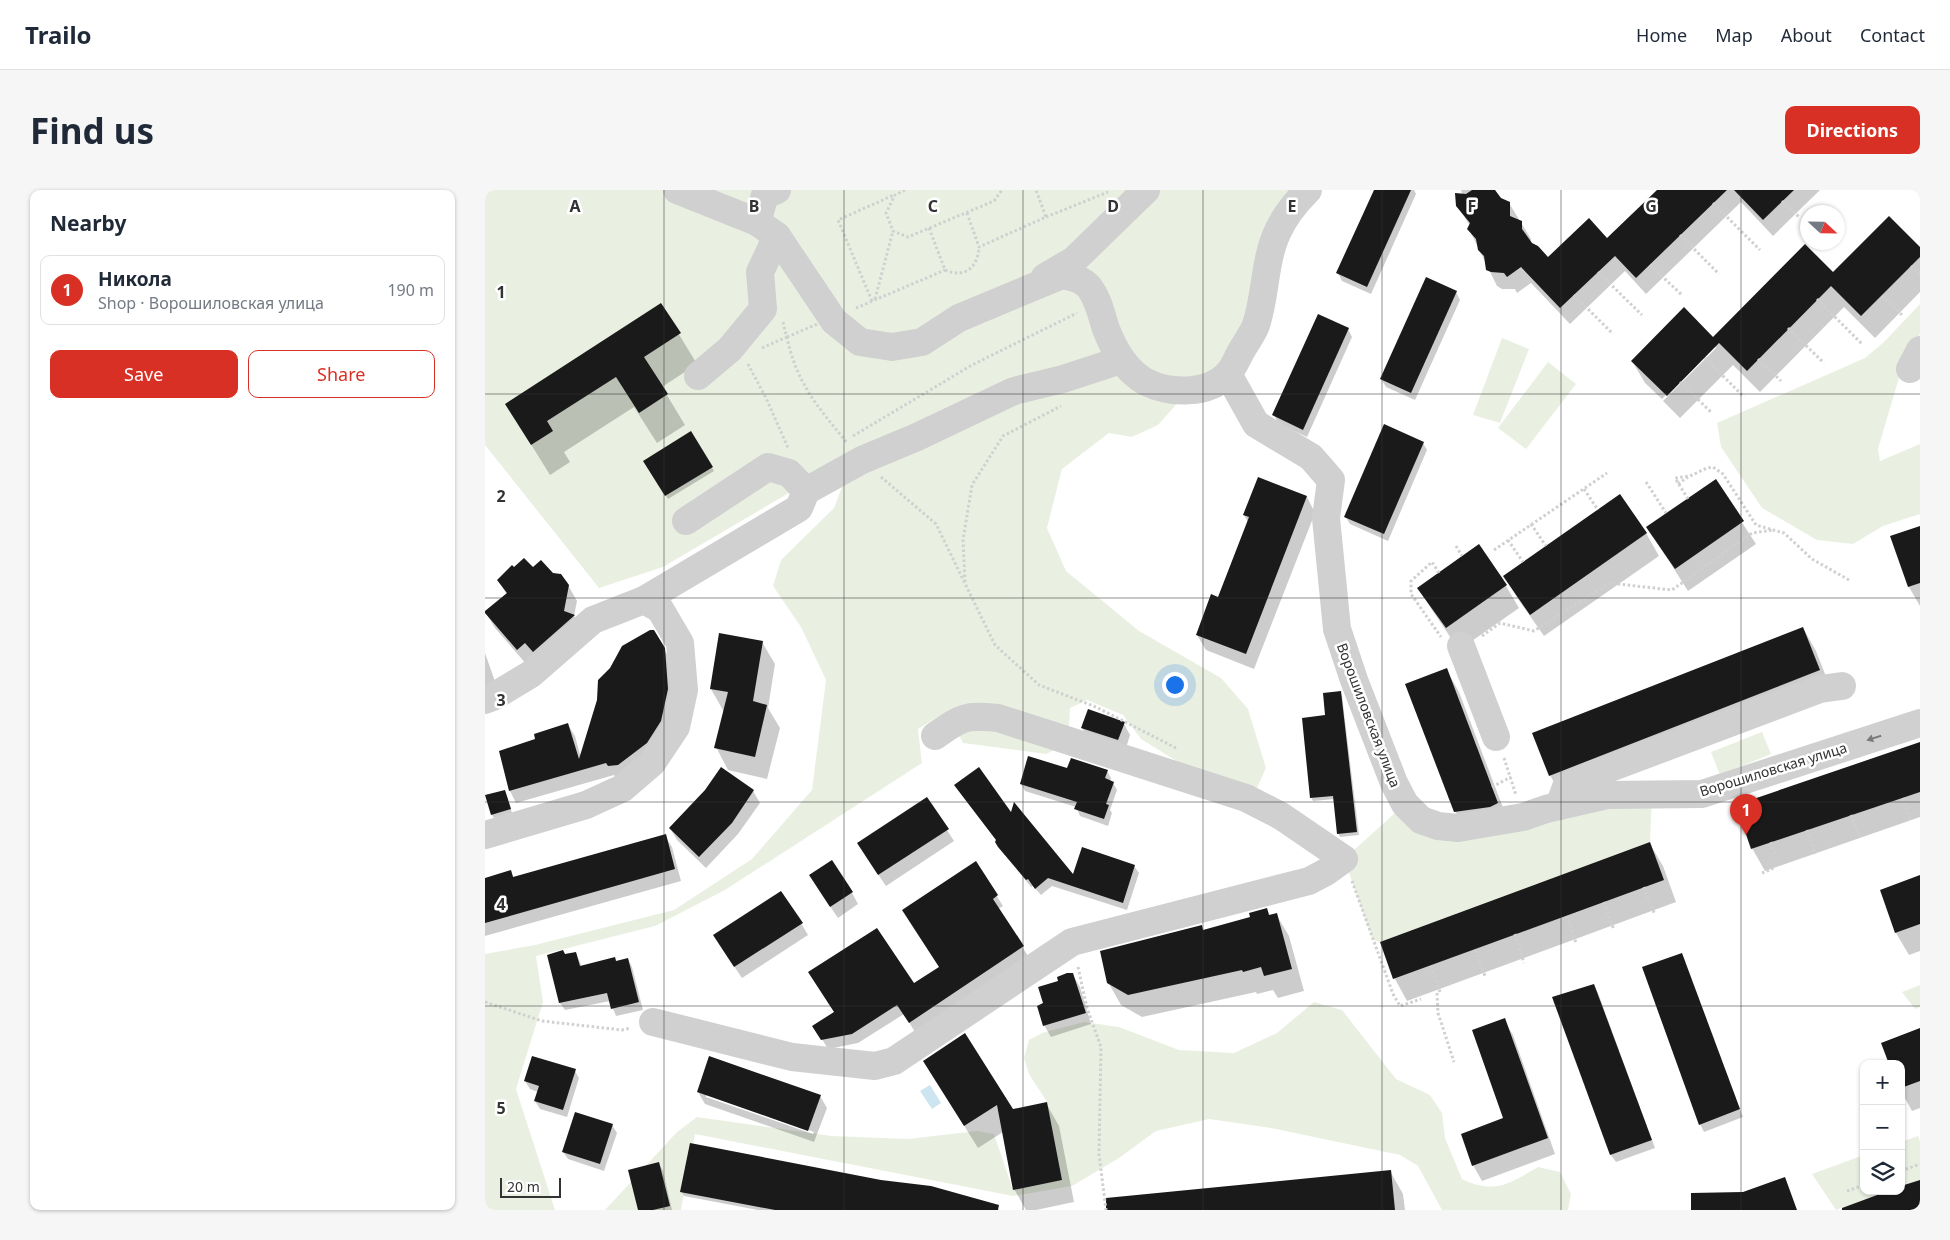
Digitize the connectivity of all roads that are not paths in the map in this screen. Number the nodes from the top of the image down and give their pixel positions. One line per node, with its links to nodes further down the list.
1 (677, 190): 5 (street)
2 (777, 190): 5 (street)
3 (1145, 190): 6 (street)
4 (1308, 190): 8 (street)
5 (767, 229): 6 (street); 9 (street)
6 (1021, 291): 7 (street)
7 (1121, 360): 8 (street); 10 (street)
8 (1228, 374): 19 (street, Ворошиловская улица)
9 (698, 376)
10 (806, 490): 11 (street); 12 (street)
11 (686, 521)
12 (644, 600): 15 (street); 20 (street)
13 (1470, 642): 18 (street)
14 (1842, 686): 19 (street)
15 (485, 700)
16 (1920, 723): 19 (street, Ворошиловская улица, one-way to 19)
17 (935, 736): 21 (street)
18 (1496, 737)
19 (1559, 806)
20 (485, 835)
21 (653, 1022)

